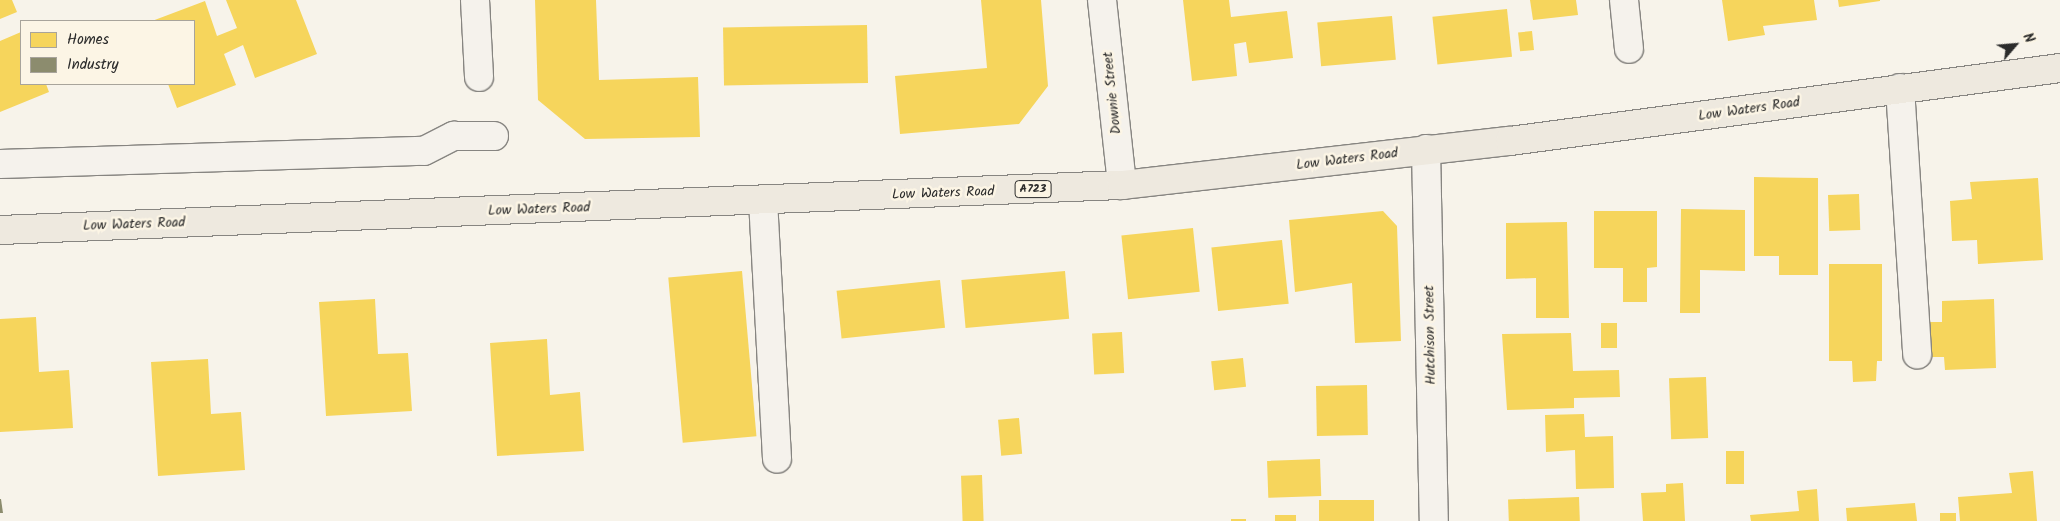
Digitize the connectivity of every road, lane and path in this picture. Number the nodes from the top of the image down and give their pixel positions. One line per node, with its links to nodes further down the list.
1 (476, 0): 6 (street)
2 (1102, 0): 11 (street, Downie Street)
3 (1624, 0): 4 (street)
4 (1630, 49)
5 (2060, 68): 7 (main road, Low Waters Road / A723)
6 (480, 77)
7 (1900, 88): 9 (main road, Low Waters Road / A723); 14 (street)
8 (494, 136): 10 (street)
9 (1426, 149): 11 (main road, Low Waters Road / A723); 16 (street, Hutchison Street)
10 (0, 164)
11 (1122, 185): 12 (main road, Low Waters Road / A723)
12 (763, 200): 13 (main road, Low Waters Road / A723); 15 (street)
13 (0, 230)
14 (1917, 354)
15 (777, 459)
16 (1434, 521)

